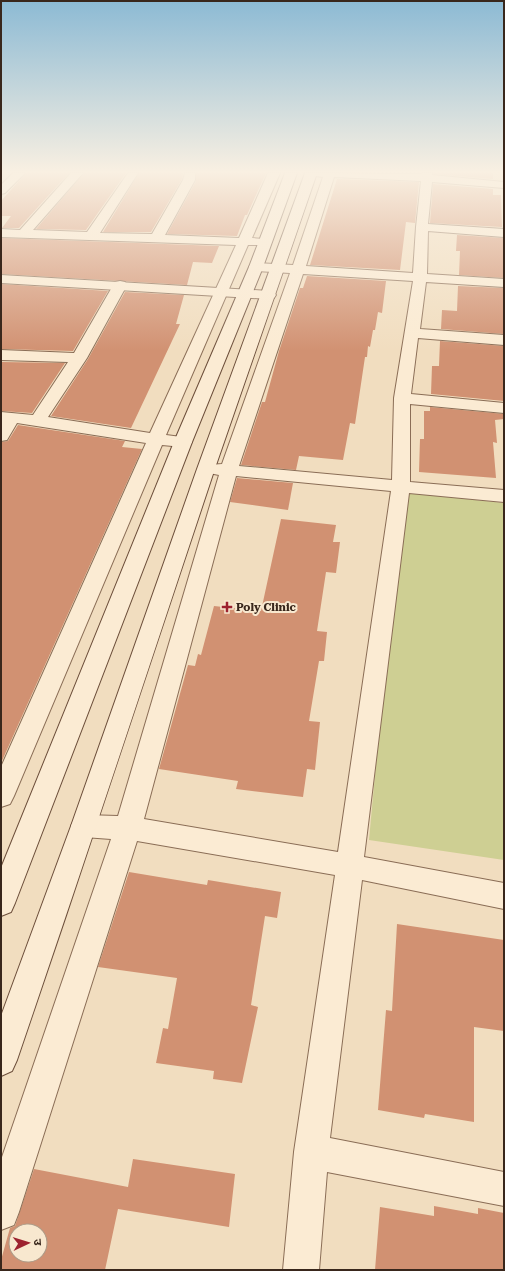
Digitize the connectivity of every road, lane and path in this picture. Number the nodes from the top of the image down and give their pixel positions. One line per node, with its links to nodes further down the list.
1 (93, 232): 9 (street)
2 (160, 232): 10 (street)
3 (248, 232): 11 (street)
4 (270, 232): 12 (street)
5 (300, 232): 14 (street)
6 (422, 232): 15 (street)
7 (1, 233): 8 (street)
8 (23, 234): 9 (street)
9 (91, 236): 10 (street)
10 (156, 239): 11 (street)
11 (244, 242): 12 (street); 19 (street)
12 (266, 243): 13 (street)
13 (256, 267): 14 (street); 20 (street)
14 (288, 269): 15 (street); 21 (street); 34 (street)
15 (420, 277): 17 (street); 22 (street)
16 (1, 279): 18 (street)
17 (504, 283)
18 (120, 285): 19 (street); 25 (street)
19 (222, 293): 20 (street); 31 (street)
20 (246, 293): 21 (street); 32 (street)
21 (269, 295): 33 (street)
22 (411, 333): 23 (street); 26 (street)
23 (504, 340)
24 (1, 355): 25 (street)
25 (79, 358): 29 (street)
26 (402, 398): 27 (street); 35 (street)
27 (504, 408)
28 (7, 417): 29 (street); 30 (street)
29 (38, 420): 31 (street)
30 (1, 436)
31 (156, 439): 32 (street); 37 (street)
32 (183, 442): 42 (street)
33 (206, 469): 34 (street); 38 (street)
34 (229, 470): 35 (street); 39 (street)
35 (401, 485): 36 (street); 40 (street)
36 (504, 496)
37 (1, 796)
38 (84, 826): 39 (street); 43 (street)
39 (128, 828): 40 (street); 46 (street)
40 (350, 866): 41 (street); 44 (street)
41 (504, 896)
42 (1, 903)
43 (1, 1060)
44 (311, 1152): 45 (street); 47 (street)
45 (504, 1189)
46 (1, 1212)
47 (301, 1270)

